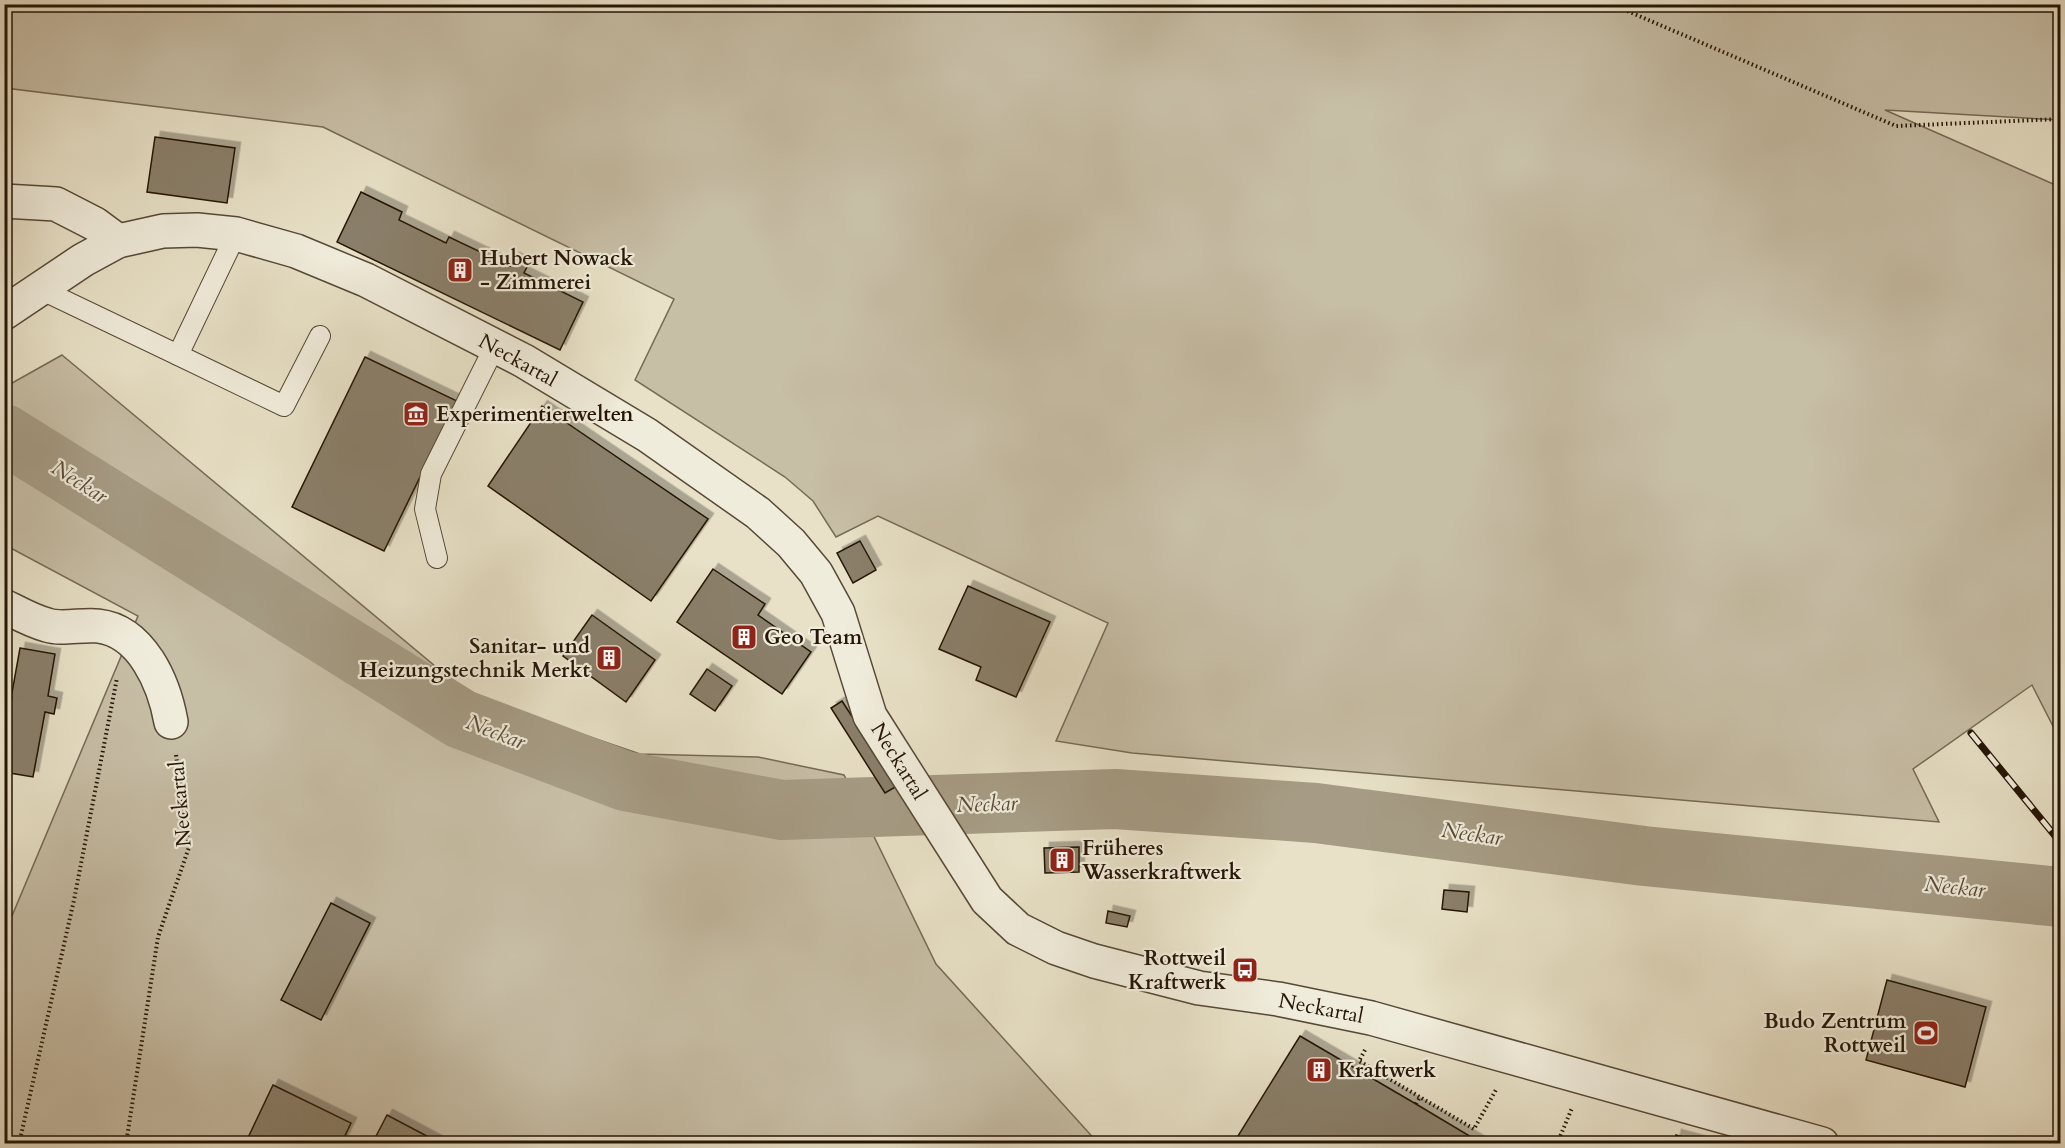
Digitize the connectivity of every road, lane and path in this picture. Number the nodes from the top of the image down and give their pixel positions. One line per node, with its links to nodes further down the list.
1 (1611, 4): 2 (path)
2 (2061, 119)
3 (4, 201): 5 (street)
4 (236, 234): 5 (street, Neckartal); 9 (street, Neckartal); 10 (lane)
5 (118, 241): 6 (street, Neckartal)
6 (40, 289): 7 (street, Neckartal); 10 (lane)
7 (4, 313)
8 (320, 336): 10 (lane)
9 (495, 346): 11 (lane); 15 (street, Neckartal)
10 (178, 355)
11 (437, 558)
12 (4, 606): 13 (street)
13 (125, 635): 14 (street); 19 (path)
14 (171, 722): 20 (path, Neckartal)
15 (1515, 1057): 17 (path); 21 (street, Neckartal)
16 (1359, 1061): 17 (path)
17 (1420, 1097): 18 (path)
18 (1416, 1104)
19 (19, 1143)
20 (126, 1143)
21 (1822, 1143)

